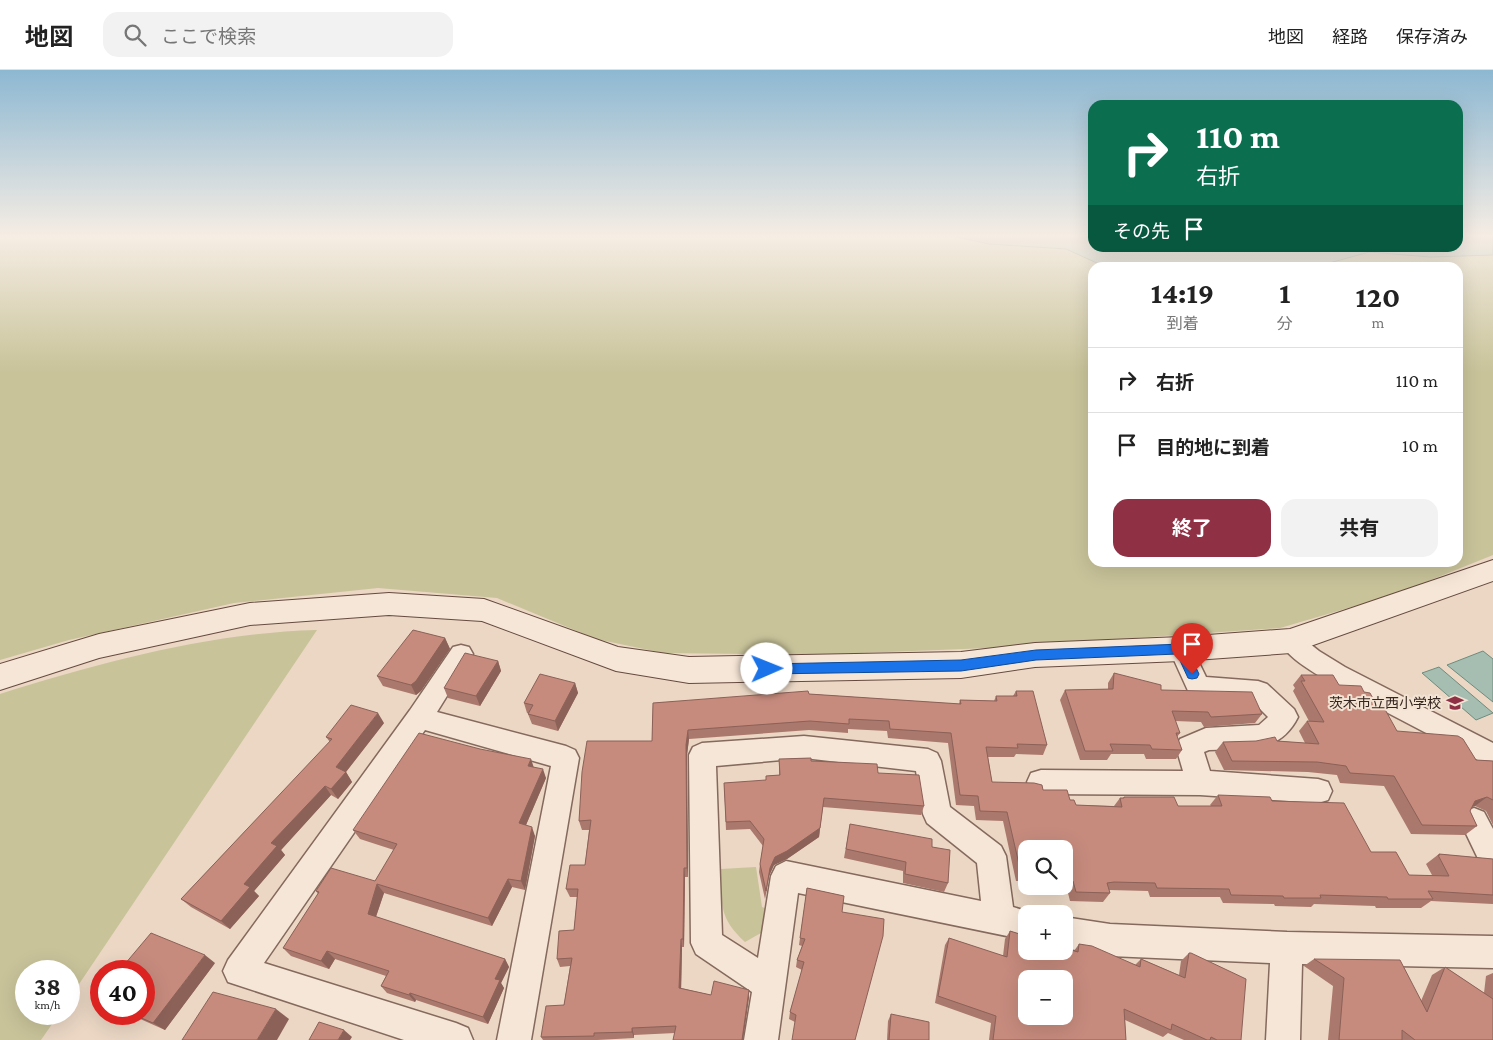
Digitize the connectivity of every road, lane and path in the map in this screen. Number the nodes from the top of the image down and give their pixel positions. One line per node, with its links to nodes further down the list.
1 (1493, 570): 2 (street)
2 (1291, 641): 3 (street); 7 (street)
3 (1181, 649): 5 (street); 9 (street)
4 (461, 654): 6 (street)
5 (0, 677)
6 (419, 718): 18 (street); 19 (street)
7 (1493, 756)
8 (1041, 782): 9 (street)
9 (1200, 783): 10 (street)
10 (1318, 791)
11 (1474, 821): 12 (street)
12 (1493, 859)
13 (1013, 922): 17 (street); 17 (street)
14 (1073, 934): 15 (street)
15 (1287, 948): 16 (street); 21 (street)
16 (1493, 952)
17 (768, 984): 20 (street)
18 (456, 1040)
19 (514, 1040)
20 (761, 1040)
21 (1284, 1040)

